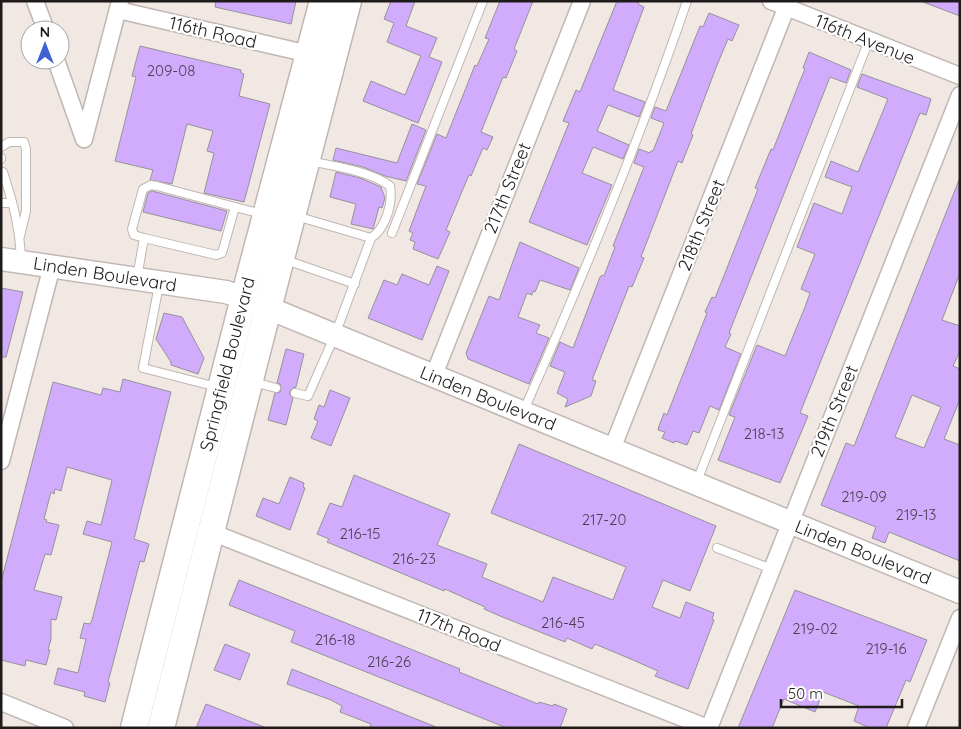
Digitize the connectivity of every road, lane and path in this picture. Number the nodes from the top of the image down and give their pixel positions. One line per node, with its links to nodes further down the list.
1 (35, 1): 10 (street)
2 (323, 1): 12 (main road, Springfield Boulevard)
3 (348, 1): 17 (main road, Springfield Boulevard)
4 (482, 1): 24 (lane)
5 (582, 1): 37 (street, 217th Street)
6 (687, 1): 42 (lane)
7 (771, 1): 8 (street, 116th Avenue)
8 (788, 4): 11 (street, 116th Avenue); 43 (street, 218th Street)
9 (119, 5): 12 (street, 116th Road); 13 (street)
10 (42, 20)
11 (869, 40): 14 (street, 116th Avenue); 45 (lane)
12 (309, 54): 22 (main road, Springfield Boulevard)
13 (60, 70)
14 (960, 76)
15 (960, 95): 46 (street, 219th Street)
16 (1, 147): 25 (lane)
17 (307, 160): 23 (main road, Springfield Boulevard); 27 (lane)
18 (2, 172): 20 (lane)
19 (1, 203): 20 (lane)
20 (12, 203): 25 (lane)
21 (235, 207): 22 (lane); 26 (lane); 26 (lane)
22 (266, 215): 34 (main road, Springfield Boulevard)
23 (294, 216): 27 (lane); 28 (main road, Springfield Boulevard)
24 (392, 233)
25 (20, 236): 29 (lane)
26 (144, 238): 31 (lane)
27 (371, 238): 33 (lane)
28 (282, 259): 33 (lane); 35 (main road, Springfield Boulevard)
29 (11, 260): 30 (main road, Linden Boulevard)
30 (52, 266): 31 (main road, Linden Boulevard); 44 (street)
31 (136, 280): 32 (main road, Linden Boulevard)
32 (159, 283): 34 (main road, Linden Boulevard); 39 (lane)
33 (355, 284): 36 (lane)
34 (244, 298): 35 (main road, Linden Boulevard); 39 (main road, Springfield Boulevard)
35 (268, 308): 36 (main road, Linden Boulevard); 38 (main road, Springfield Boulevard)
36 (335, 335): 37 (main road, Linden Boulevard); 41 (lane)
37 (434, 375): 42 (main road, Linden Boulevard)
38 (249, 381): 40 (lane); 47 (main road, Springfield Boulevard)
39 (221, 388): 54 (main road, Springfield Boulevard)
40 (276, 388)
41 (294, 393)
42 (523, 412): 43 (main road, Linden Boulevard)
43 (612, 449): 45 (main road, Linden Boulevard)
44 (1, 460)
45 (696, 483): 46 (main road, Linden Boulevard)
46 (790, 522): 49 (street, 219th Street); 50 (main road, Linden Boulevard)
47 (211, 532): 55 (main road, Springfield Boulevard); 56 (street, 117th Road)
48 (717, 548): 49 (lane)
49 (772, 569): 56 (street, 219th Street)
50 (960, 592)
51 (960, 618): 57 (street)
52 (1, 702): 53 (street)
53 (66, 728)
54 (134, 728)
55 (161, 728)
56 (708, 728)
57 (916, 728)

